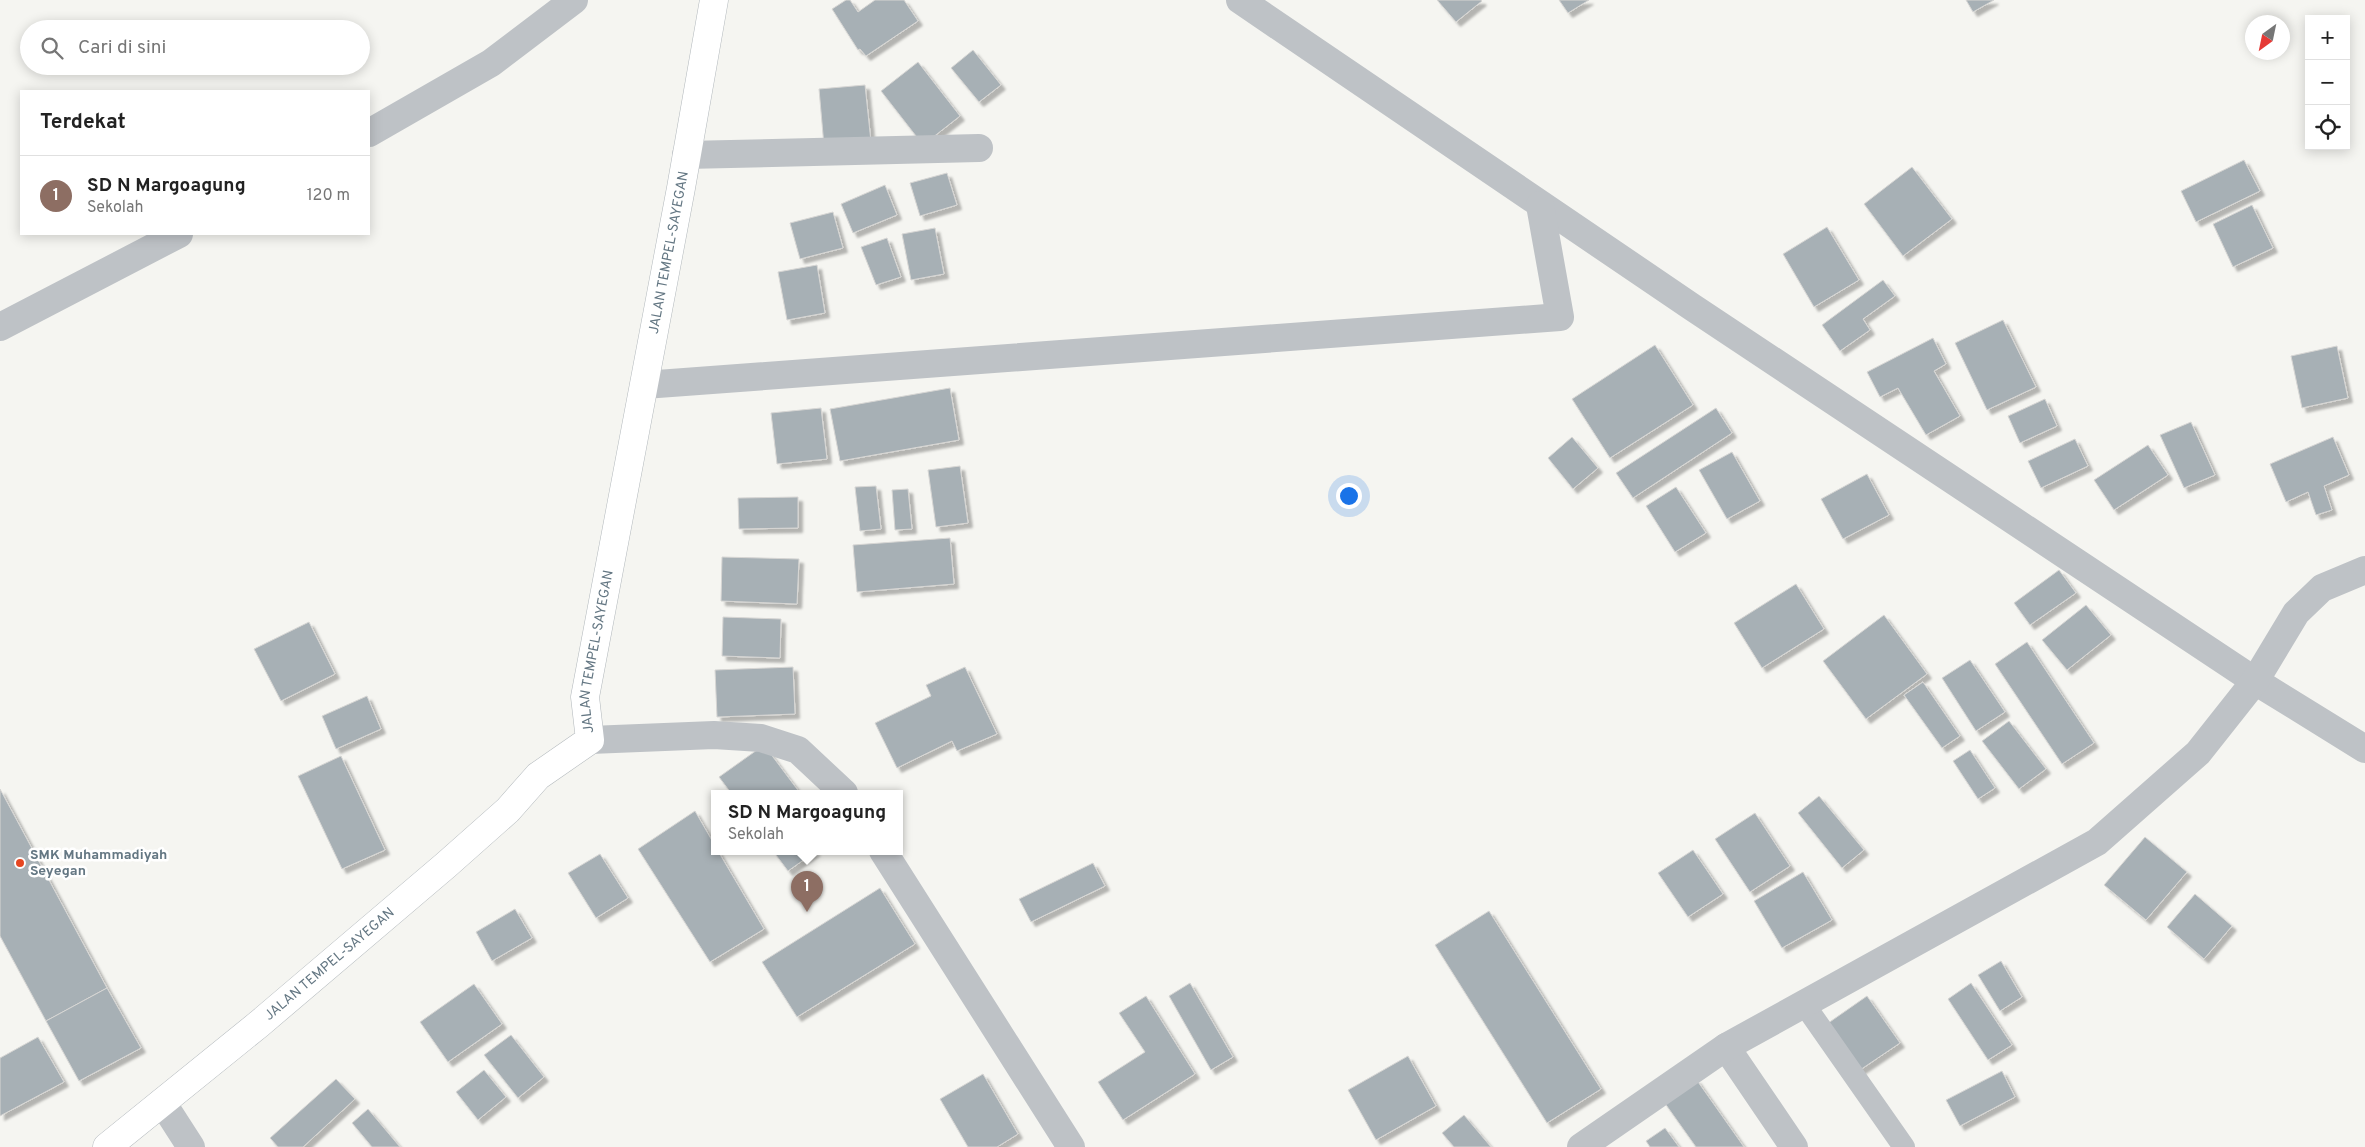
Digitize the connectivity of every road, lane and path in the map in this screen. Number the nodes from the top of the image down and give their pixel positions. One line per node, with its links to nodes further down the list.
1 (574, 0): 4 (street)
2 (714, 0): 6 (main road, JALAN TEMPEL-SAYEGAN)
3 (1240, 0): 7 (street)
4 (370, 132)
5 (979, 148): 6 (street)
6 (686, 155): 10 (main road, JALAN TEMPEL-SAYEGAN)
7 (1540, 204): 10 (street); 12 (street)
8 (177, 235): 9 (street)
9 (0, 327)
10 (644, 385): 13 (main road, JALAN TEMPEL-SAYEGAN)
11 (2365, 570): 12 (street)
12 (2255, 681): 14 (street); 17 (street)
13 (590, 740): 15 (street); 19 (main road, JALAN TEMPEL-SAYEGAN)
14 (2365, 750)
15 (841, 790)
16 (886, 855): 22 (street)
17 (1804, 1004): 18 (street); 25 (lane)
18 (1726, 1048): 23 (street); 24 (street)
19 (162, 1102): 20 (main road, JALAN TEMPEL-SAYEGAN); 21 (street)
20 (107, 1147)
21 (191, 1147)
22 (1071, 1147)
23 (1581, 1147)
24 (1794, 1147)
25 (1904, 1147)

